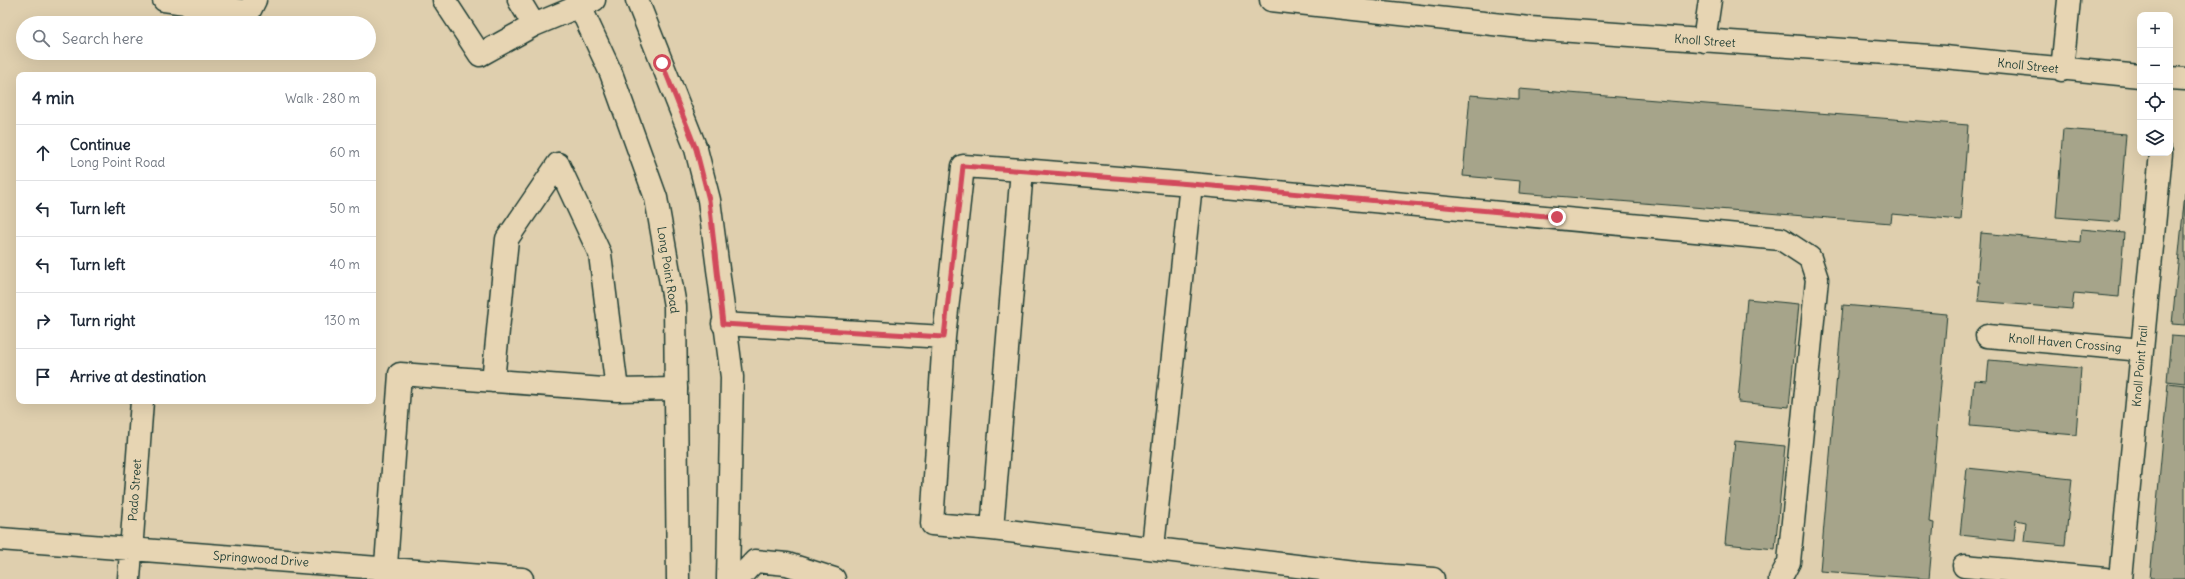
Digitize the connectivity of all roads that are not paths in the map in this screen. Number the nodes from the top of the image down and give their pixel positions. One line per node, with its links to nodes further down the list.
1 (164, 0): 2 (street)
2 (255, 0)
3 (444, 0): 10 (street)
4 (519, 0): 10 (street)
5 (637, 0): 19 (street)
6 (1271, 0): 11 (street, Knoll Street)
7 (1710, 0): 11 (street)
8 (2069, 0): 12 (street)
9 (584, 2): 10 (street); 24 (street, Long Point Road)
10 (534, 25)
11 (1704, 41): 12 (street, Knoll Street)
12 (2062, 70): 13 (street, Knoll Street)
13 (2137, 76)
14 (2173, 78): 15 (street)
15 (2185, 79)
16 (2161, 156): 22 (street, Knoll Point Trail)
17 (1022, 170): 18 (street); 21 (street); 27 (street)
18 (1191, 184): 29 (street); 41 (street)
19 (723, 324): 21 (street); 37 (street)
20 (1987, 336): 22 (street, Knoll Haven Crossing)
21 (944, 337): 27 (street)
22 (2142, 350): 43 (street, Knoll Point Trail)
23 (493, 381): 25 (street); 25 (street); 32 (street)
24 (676, 389): 25 (street); 36 (street, Long Point Road)
25 (616, 390)
26 (142, 404): 30 (street, Pado Street)
27 (992, 529): 29 (street)
28 (0, 539): 30 (street, Springwood Drive)
29 (1153, 547): 33 (street)
30 (131, 550): 32 (street, Springwood Drive); 34 (street, Pado Street)
31 (1964, 566): 42 (street)
32 (385, 574): 35 (street, Springwood Drive)
33 (1354, 576): 40 (street)
34 (129, 579)
35 (522, 579)
36 (678, 579)
37 (728, 579)
38 (738, 579): 39 (street)
39 (834, 579)
40 (1433, 579)
41 (1780, 579)
42 (2105, 579)
43 (2120, 579)

